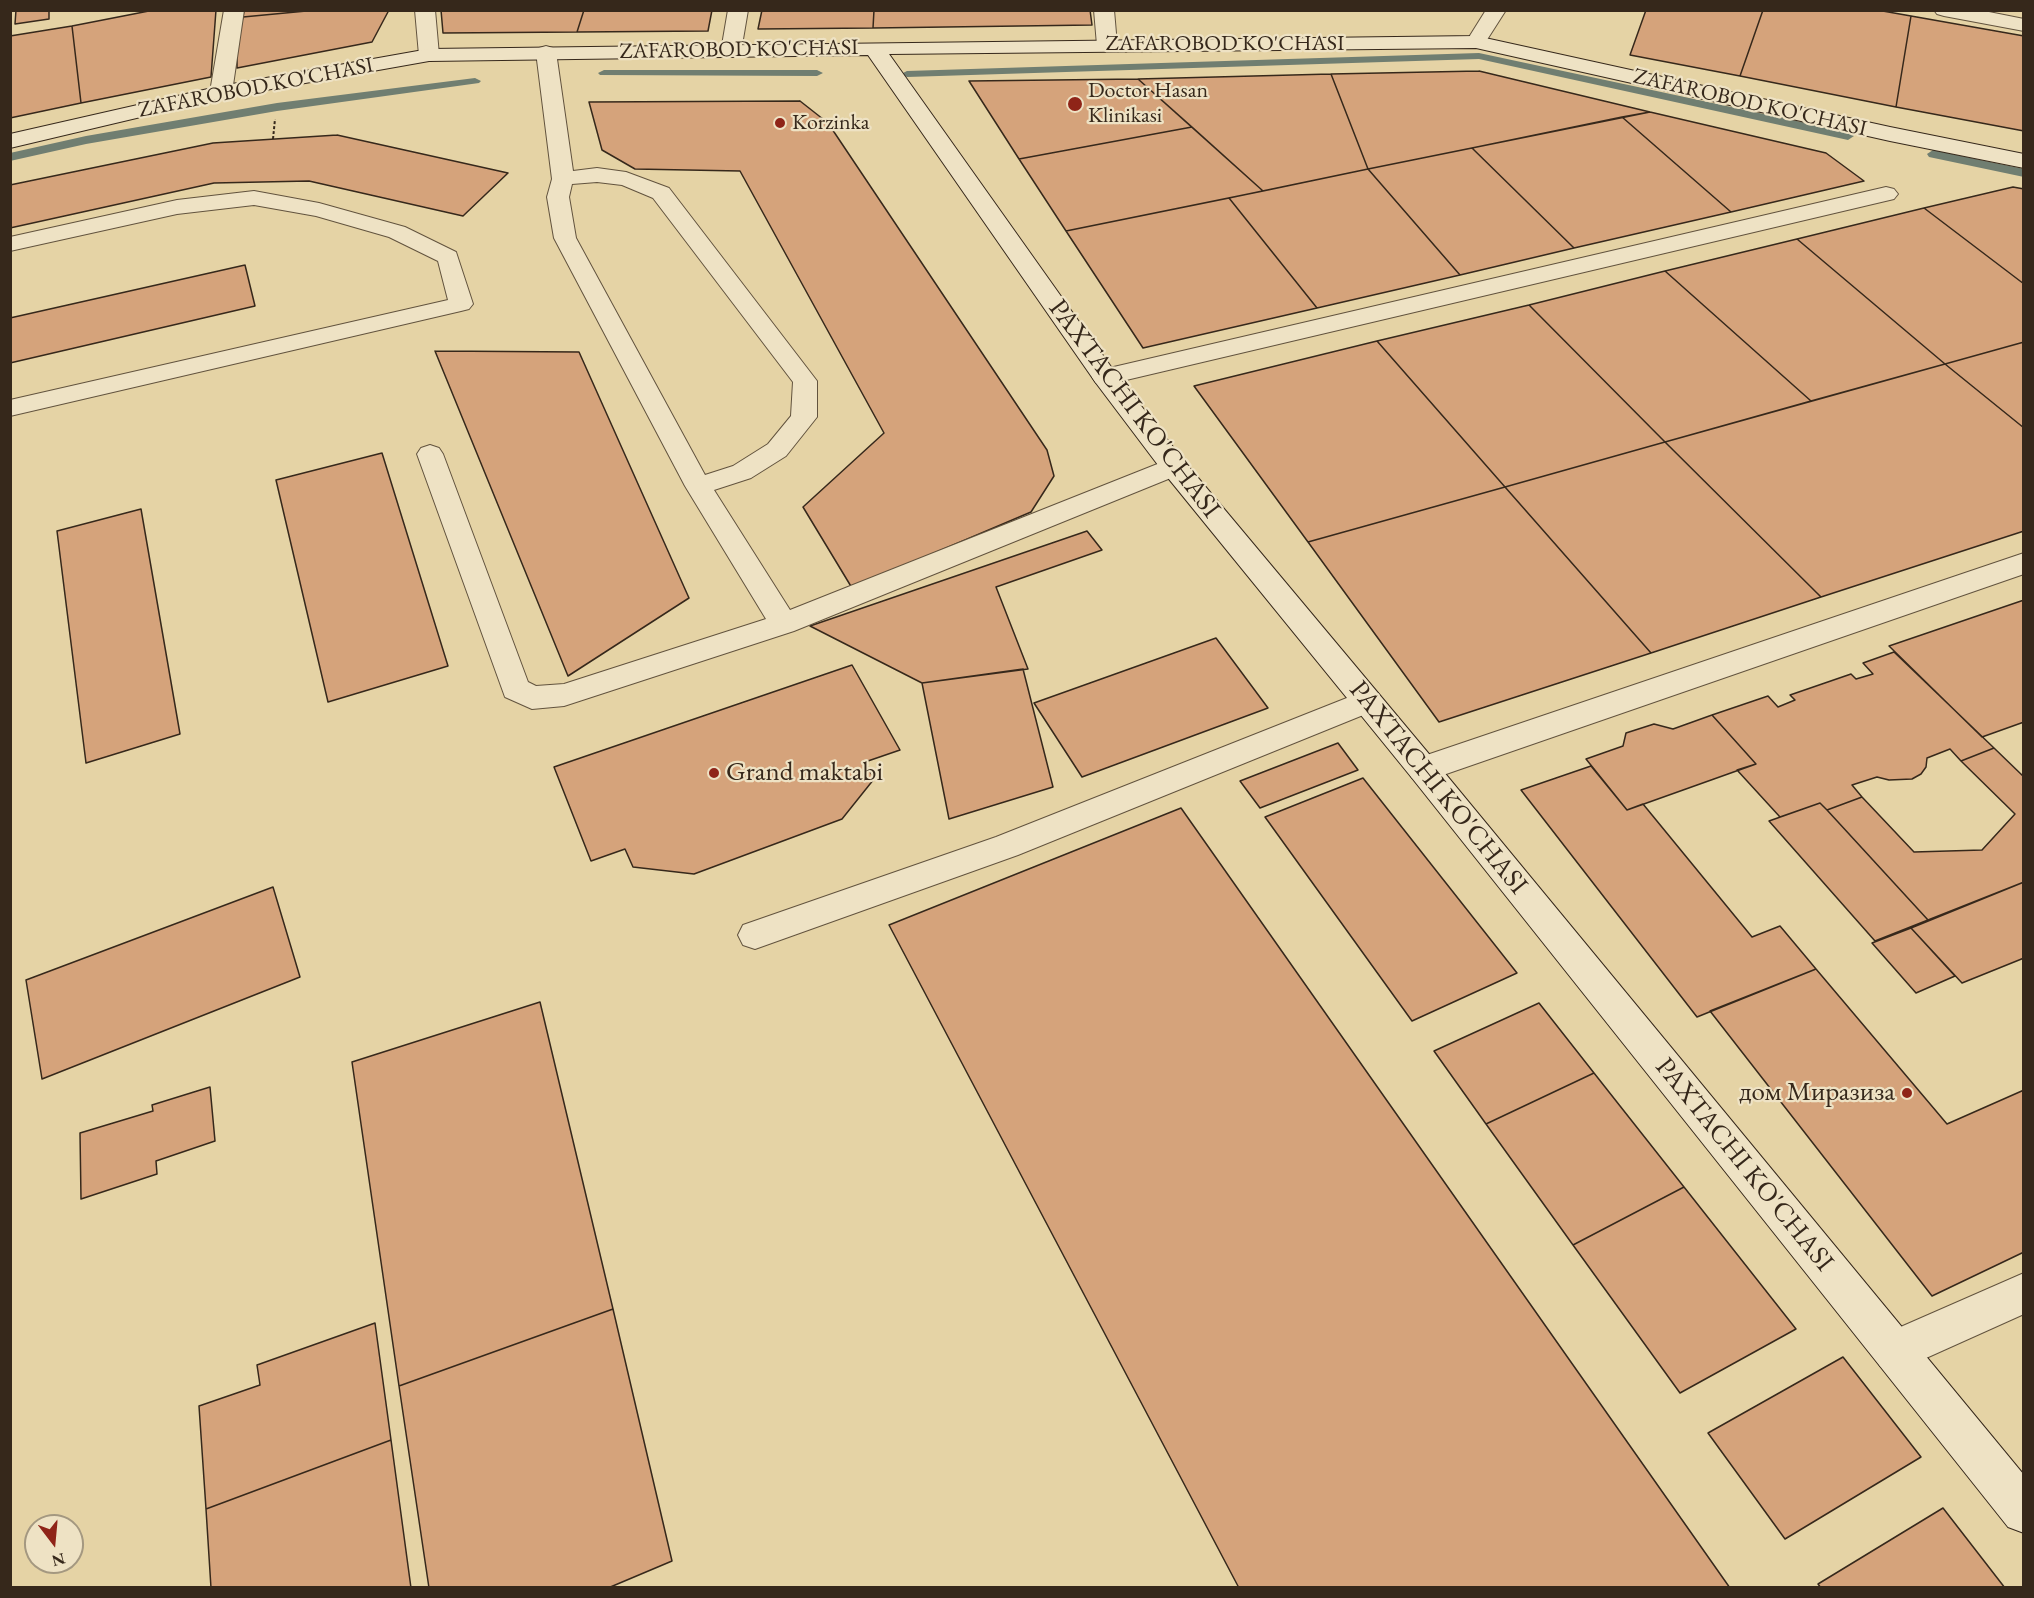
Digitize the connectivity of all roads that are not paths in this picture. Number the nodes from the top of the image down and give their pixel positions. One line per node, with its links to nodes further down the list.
1 (234, 10): 14 (street)
2 (425, 10): 13 (street)
3 (738, 10): 11 (street)
4 (1104, 10): 9 (lane)
5 (1496, 10): 8 (street)
6 (1944, 10): 7 (street)
7 (2024, 25)
8 (1476, 42): 9 (street, ZAFAROBOD KO'CHASI); 16 (street, ZAFAROBOD KO'CHASI)
9 (1107, 45): 10 (street, ZAFAROBOD KO'CHASI)
10 (874, 48): 11 (street, ZAFAROBOD KO'CHASI); 20 (street, PAXTACHI KO'CHASI)
11 (730, 51): 12 (street, ZAFAROBOD KO'CHASI)
12 (546, 52): 13 (street, ZAFAROBOD KO'CHASI); 17 (lane)
13 (429, 55): 14 (street, ZAFAROBOD KO'CHASI)
14 (221, 92): 15 (street, ZAFAROBOD KO'CHASI)
15 (10, 141)
16 (2024, 161)
17 (563, 179): 24 (lane); 24 (lane)
18 (1886, 194): 20 (street)
19 (10, 244): 21 (lane)
20 (1106, 377): 23 (street, PAXTACHI KO'CHASI)
21 (10, 408)
22 (430, 454): 26 (lane)
23 (1174, 467): 26 (lane); 27 (street, PAXTACHI KO'CHASI)
24 (698, 486): 26 (lane)
25 (2024, 563): 28 (street)
26 (784, 624)
27 (1367, 701): 28 (street, PAXTACHI KO'CHASI); 29 (lane)
28 (1423, 770): 31 (street, PAXTACHI KO'CHASI)
29 (755, 935)
30 (2024, 1293): 31 (street)
31 (1895, 1351): 32 (street, PAXTACHI KO'CHASI)
32 (2024, 1511)

